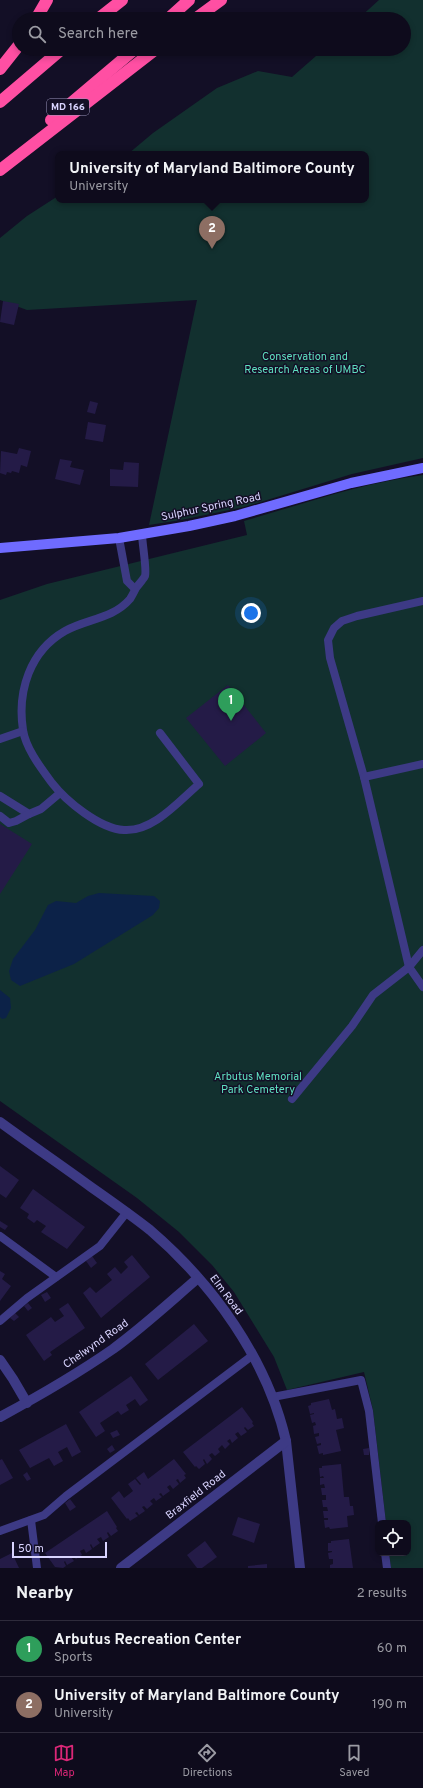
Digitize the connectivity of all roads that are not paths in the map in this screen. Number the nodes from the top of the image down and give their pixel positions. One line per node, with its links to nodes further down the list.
1 (47, 0): 6 (highway)
2 (115, 0): 7 (highway)
3 (122, 0): 8 (highway)
4 (189, 0): 9 (highway)
5 (221, 0): 10 (highway)
6 (40, 12)
7 (102, 12)
8 (107, 12)
9 (176, 12)
10 (205, 12)
11 (12, 54): 15 (highway)
12 (54, 56): 16 (highway)
13 (127, 56): 17 (highway, MD 166)
14 (147, 56): 18 (highway)
15 (0, 69)
16 (0, 102)
17 (0, 164)
18 (0, 170)
19 (423, 468): 20 (main road, Sulphur Spring Road)
20 (142, 534): 21 (main road, Sulphur Spring Road); 23 (lane)
21 (119, 538): 22 (main road, Sulphur Spring Road); 23 (lane)
22 (0, 548)
23 (135, 589): 25 (lane)
24 (423, 601): 29 (lane)
25 (23, 731): 27 (lane); 30 (lane)
26 (160, 733): 30 (lane)
27 (0, 739)
28 (423, 764): 29 (lane)
29 (364, 777): 35 (lane)
30 (60, 793): 32 (lane)
31 (0, 796): 32 (lane)
32 (28, 814): 33 (lane)
33 (0, 816)
34 (423, 950): 35 (lane)
35 (409, 968): 36 (lane); 37 (lane)
36 (423, 987)
37 (292, 1099)
38 (0, 1122): 39 (street, Elm Road)
39 (127, 1212): 41 (lane); 42 (street, Elm Road)
40 (0, 1236): 41 (lane)
41 (56, 1277): 43 (lane)
42 (198, 1278): 44 (street, Elm Road); 47 (street, Chelwynd Road)
43 (0, 1321)
44 (253, 1355): 46 (street, Elm Road); 50 (lane)
45 (0, 1360): 47 (street)
46 (273, 1397): 49 (street, Elm Road); 51 (lane)
47 (27, 1403): 48 (street, Chelwynd Road)
48 (0, 1417)
49 (286, 1441): 54 (street, Braxfield Road); 56 (street, Elm Road)
50 (31, 1520): 52 (lane); 55 (lane)
51 (382, 1520)
52 (0, 1531)
53 (385, 1556): 57 (lane)
54 (124, 1567)
55 (37, 1568)
56 (300, 1568)
57 (387, 1568)

